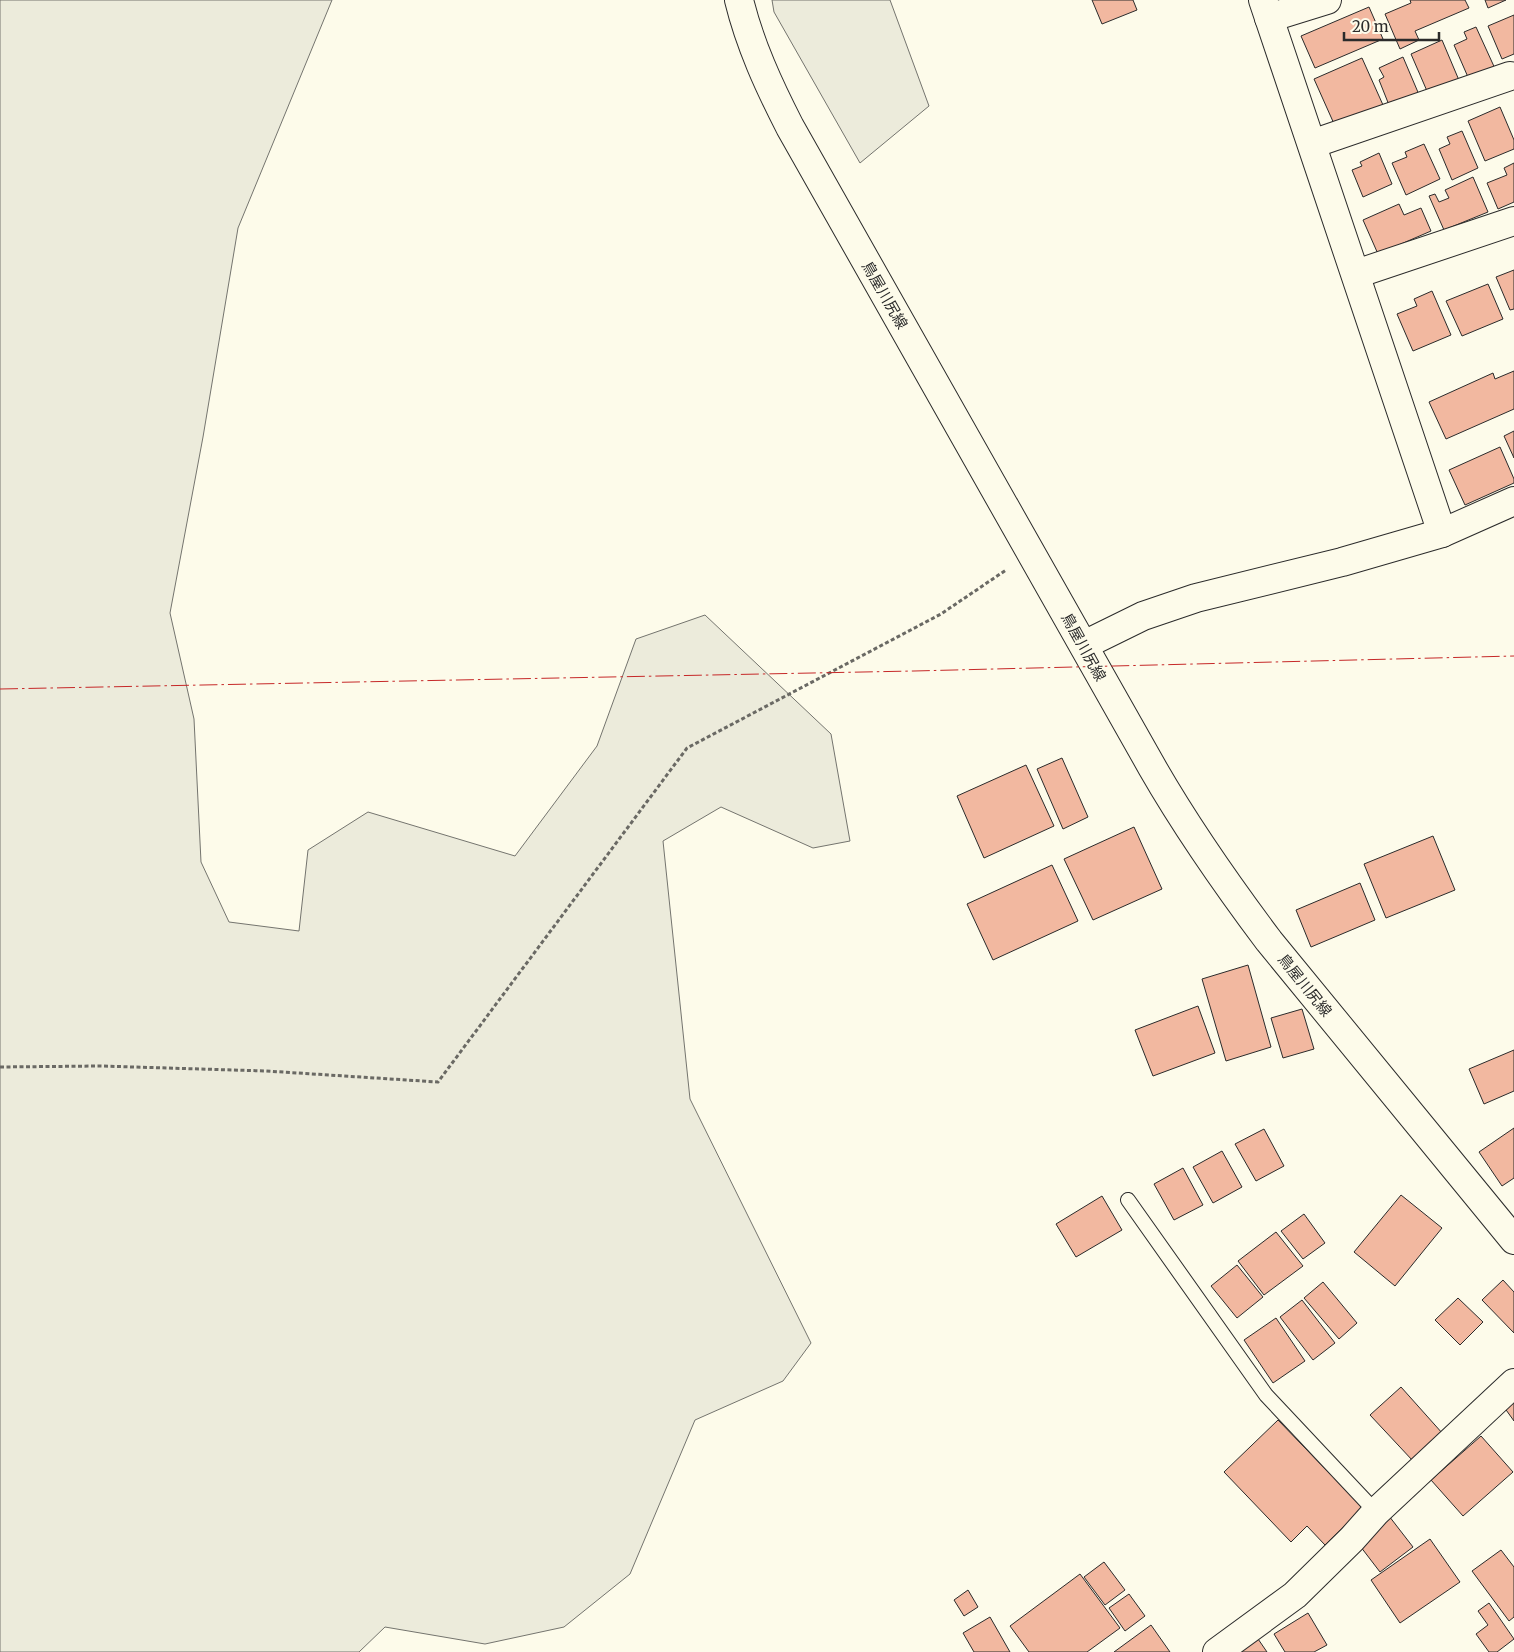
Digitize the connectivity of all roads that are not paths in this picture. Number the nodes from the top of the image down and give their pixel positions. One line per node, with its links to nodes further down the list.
1 (739, 0): 10 (street, 鳥屋川尻線)
2 (1327, 0): 3 (street)
3 (1266, 9): 5 (street)
4 (1510, 76): 5 (street)
5 (1312, 144): 7 (street)
6 (1514, 221): 7 (street)
7 (1356, 274): 9 (street)
8 (1514, 501): 9 (street)
9 (1442, 533): 10 (street)
10 (1084, 645): 12 (street, 鳥屋川尻線)
11 (1128, 1200): 14 (lane)
12 (1514, 1240)
13 (1514, 1383): 14 (street)
14 (1376, 1512): 15 (street)
15 (1217, 1652)

